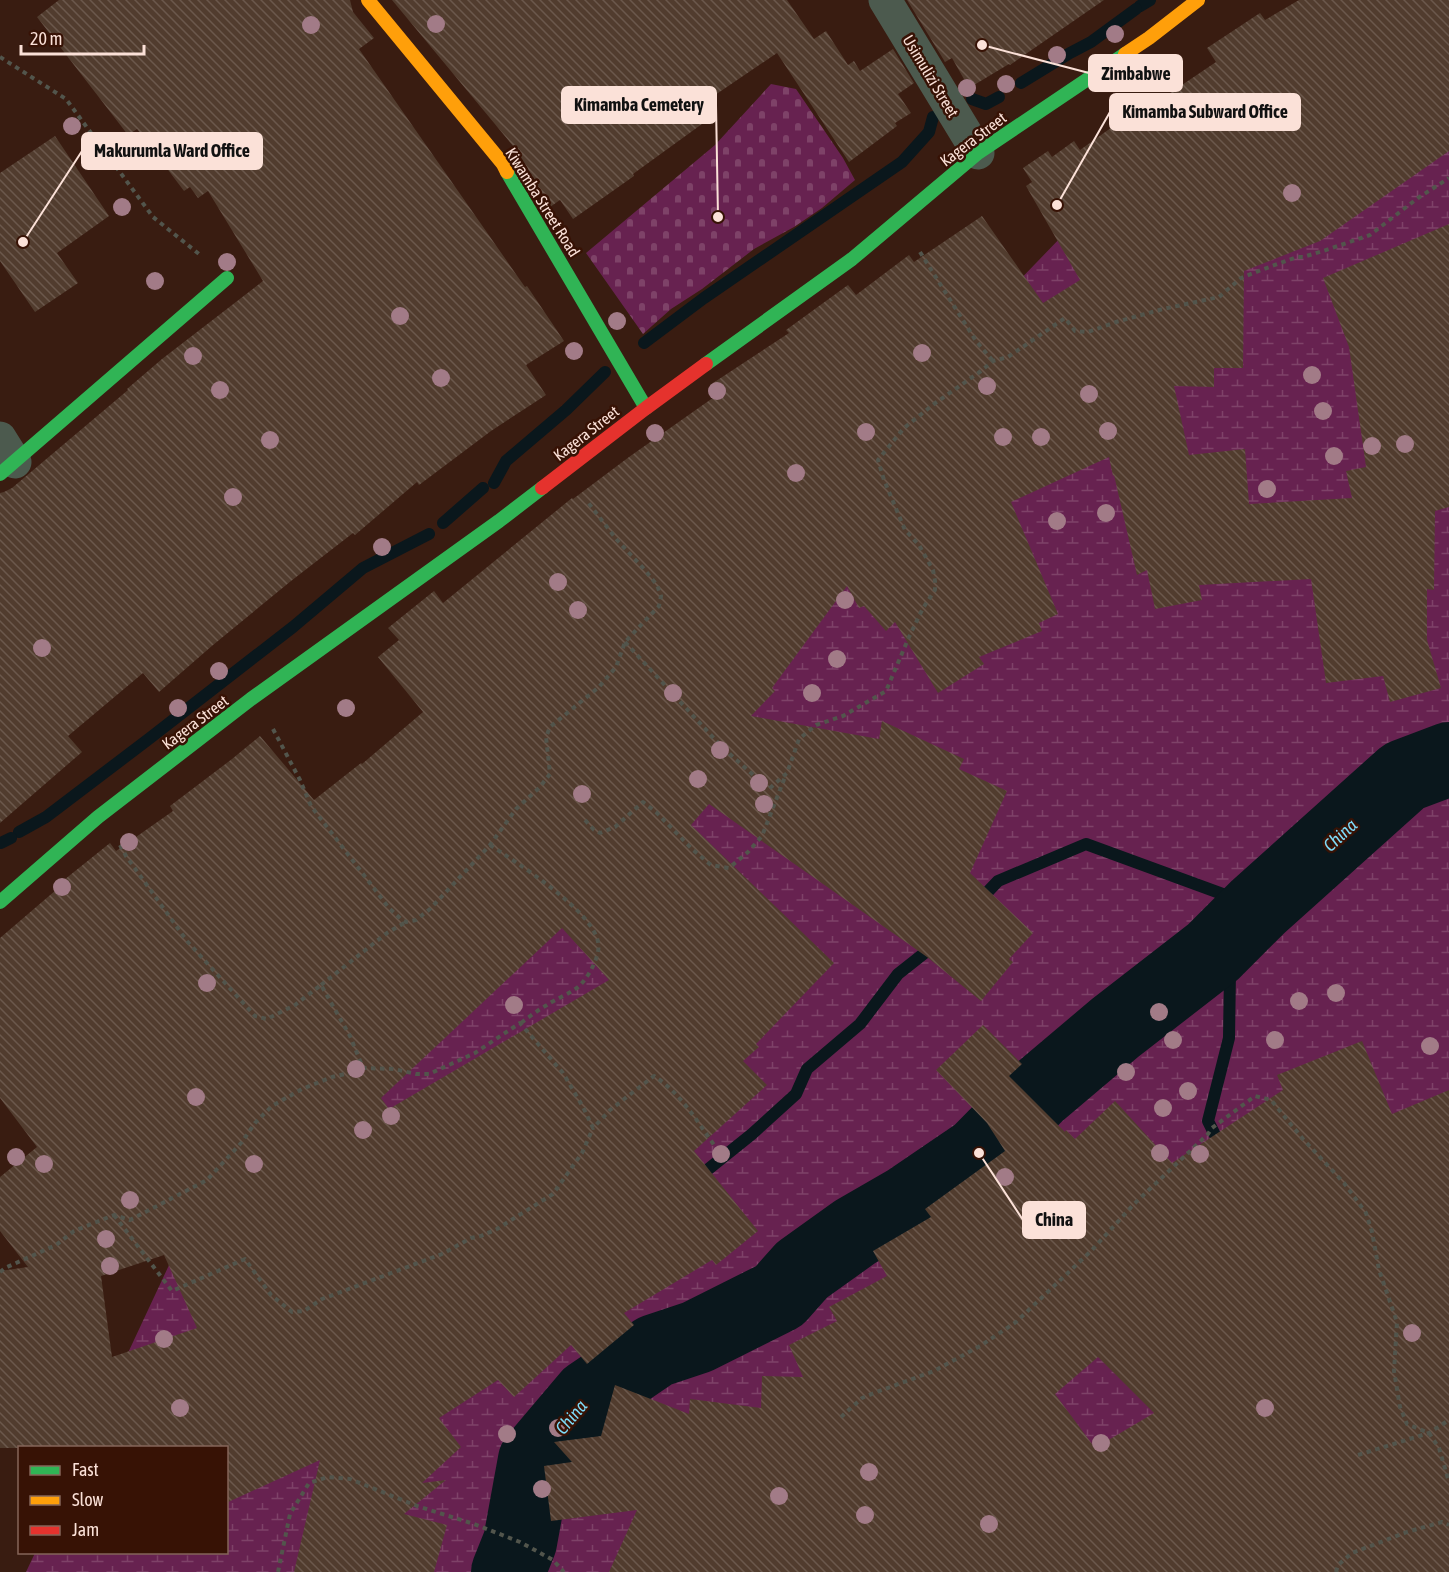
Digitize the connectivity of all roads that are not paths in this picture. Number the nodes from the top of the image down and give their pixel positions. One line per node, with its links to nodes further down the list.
1 (368, 0): 6 (street, Kiwamba Street Road)
2 (885, 0): 4 (street, Usimulizi Street)
3 (1198, 0): 4 (street, Kagera Street)
4 (978, 153): 6 (street, Kagera Street)
5 (227, 278): 7 (street)
6 (646, 408): 8 (street, Kagera Street)
7 (5, 458)
8 (0, 902)

